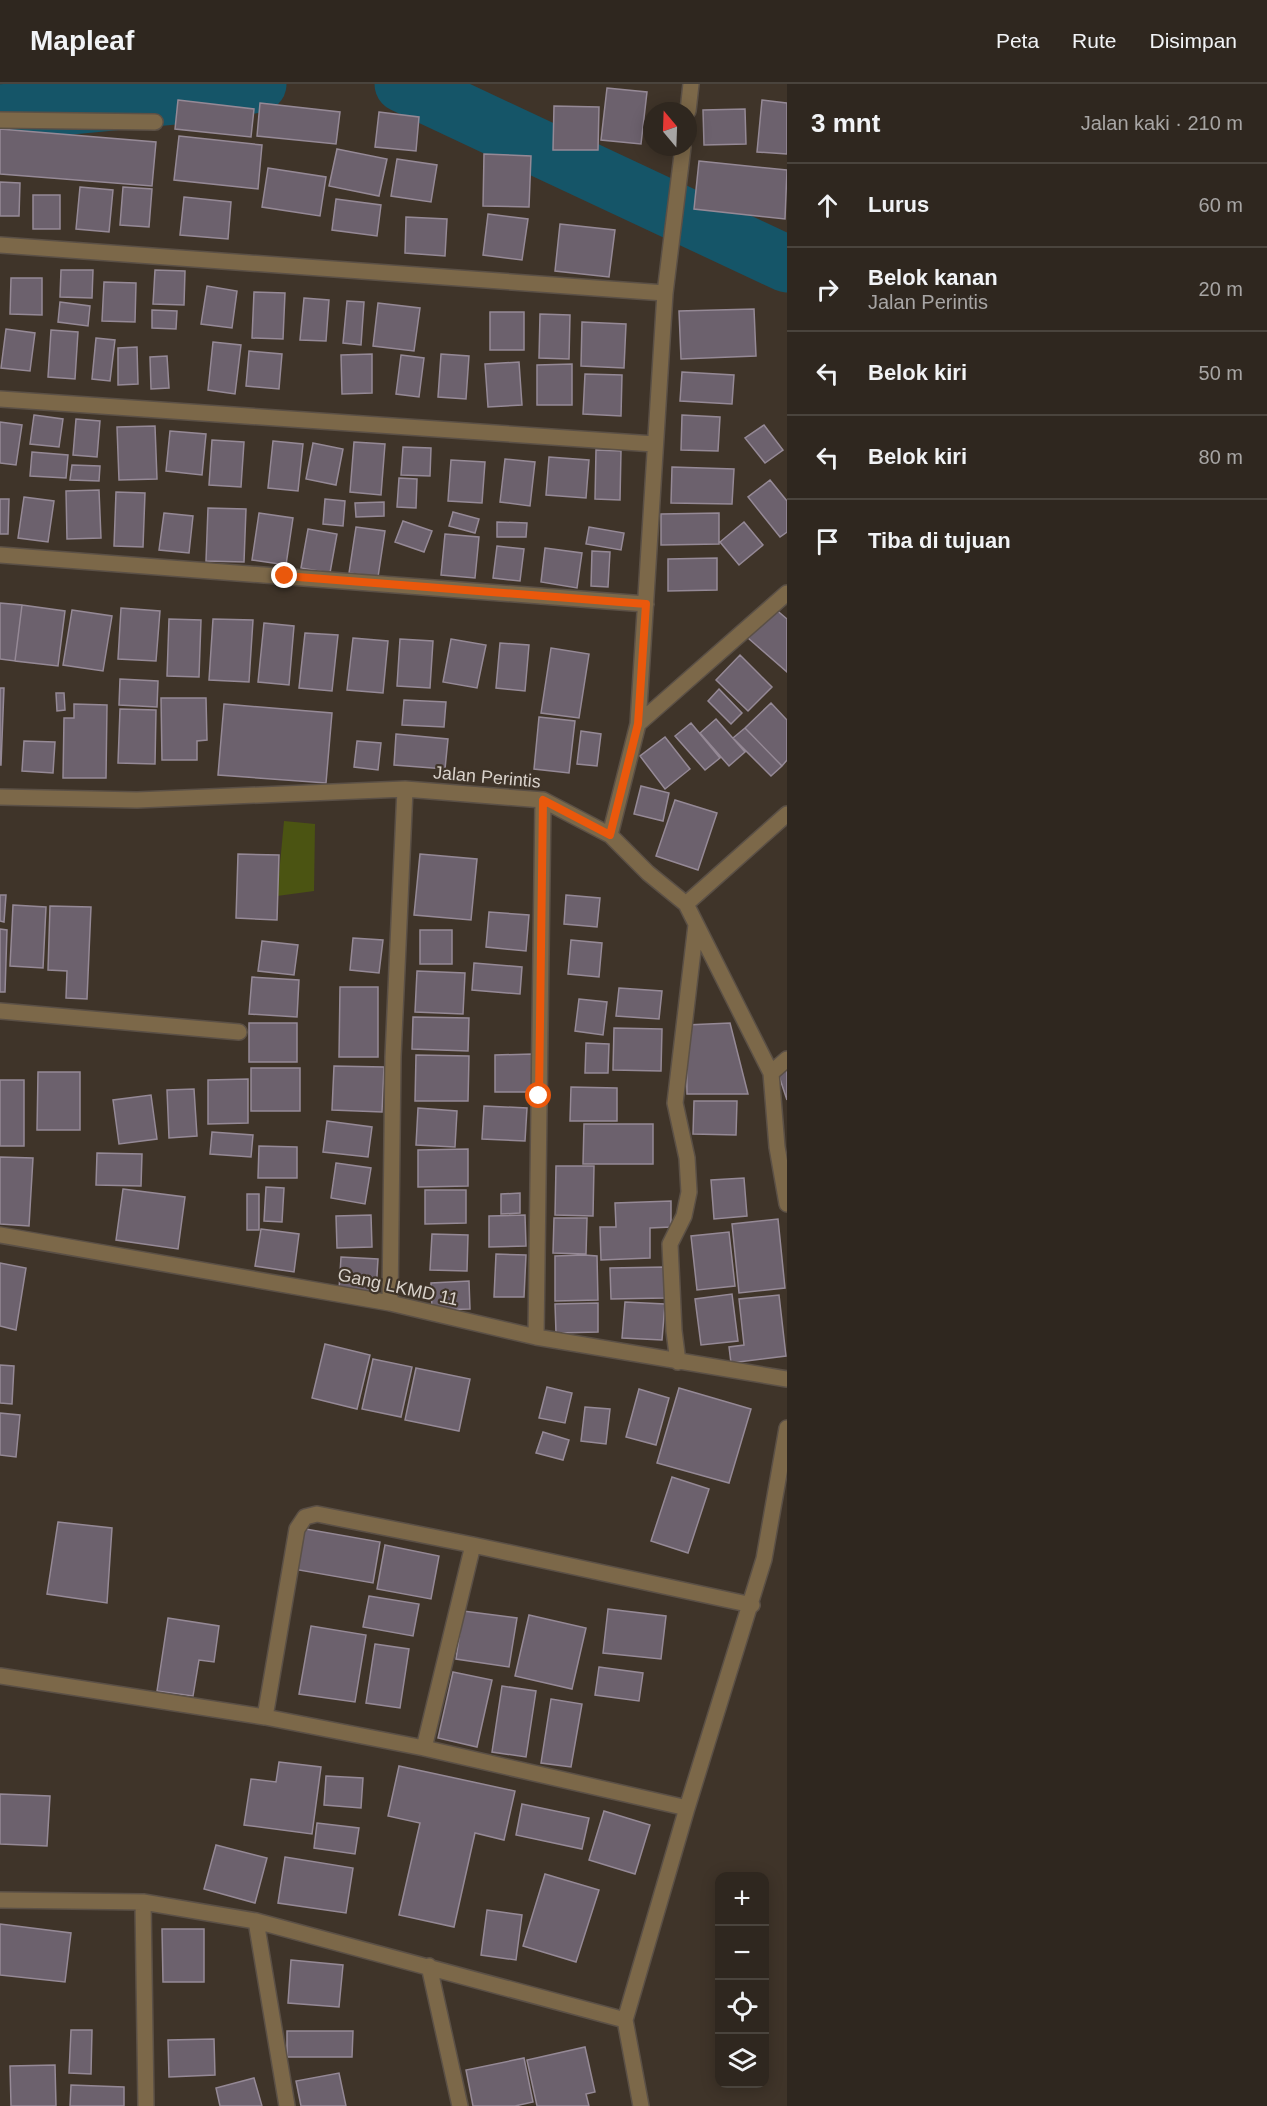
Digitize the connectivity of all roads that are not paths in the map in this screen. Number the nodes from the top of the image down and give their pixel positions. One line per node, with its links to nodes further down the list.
1 (691, 84): 2 (street)
2 (689, 102)
3 (0, 120): 4 (street)
4 (155, 122)
5 (682, 156): 7 (street)
6 (0, 244): 7 (street)
7 (665, 293): 9 (street)
8 (0, 399): 9 (street)
9 (654, 444): 12 (street)
10 (0, 555): 12 (street)
11 (787, 593): 13 (street)
12 (646, 604): 13 (street)
13 (638, 724): 18 (street)
14 (405, 789): 15 (street, Jalan Perintis); 16 (street, Jalan Perintis); 27 (street)
15 (0, 797)
16 (543, 800): 18 (street, Jalan Perintis); 28 (street)
17 (787, 814): 19 (street)
18 (610, 835): 19 (street, Jalan Perintis)
19 (686, 904): 20 (street, Jalan Perintis)
20 (696, 925): 24 (street, Jalan Perintis); 29 (street)
21 (0, 1011): 22 (street)
22 (239, 1032)
23 (787, 1059): 24 (street)
24 (771, 1073): 25 (street, Jalan Perintis)
25 (787, 1204)
26 (0, 1235): 27 (street, Gang LKMD 11)
27 (390, 1303): 28 (street, Gang LKMD 11)
28 (536, 1337): 29 (street, Gang LKMD 11)
29 (678, 1362): 30 (street, Gang LKMD 11)
30 (787, 1379)
31 (787, 1428): 33 (street)
32 (473, 1545): 33 (street); 35 (street); 36 (street)
33 (752, 1605): 37 (street)
34 (0, 1676): 35 (street)
35 (265, 1717): 36 (street)
36 (424, 1748): 37 (street)
37 (687, 1808): 42 (street)
38 (0, 1899): 39 (street)
39 (143, 1902): 40 (street); 43 (street)
40 (256, 1921): 41 (street); 44 (street)
41 (429, 1966): 42 (street); 45 (street)
42 (625, 2020): 46 (street)
43 (146, 2106)
44 (287, 2106)
45 (460, 2106)
46 (641, 2106)

